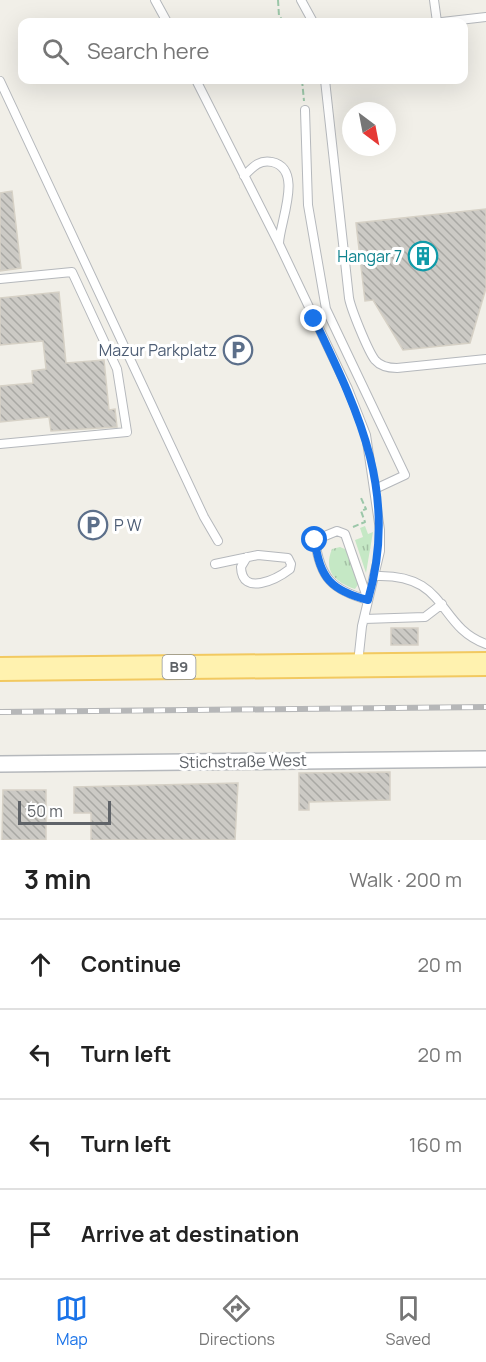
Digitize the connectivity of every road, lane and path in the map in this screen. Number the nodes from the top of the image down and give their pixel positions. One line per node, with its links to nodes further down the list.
1 (155, 0): 6 (lane)
2 (278, 0): 7 (path)
3 (301, 0): 8 (lane)
4 (434, 0): 9 (lane)
5 (486, 17): 10 (lane)
6 (165, 18)
7 (281, 18)
8 (311, 18)
9 (436, 18)
10 (468, 19)
11 (0, 81): 24 (lane)
12 (198, 84): 16 (lane)
13 (302, 84): 15 (path)
14 (325, 84): 19 (lane)
15 (305, 110): 21 (lane)
16 (244, 176): 17 (lane); 17 (lane)
17 (279, 244): 21 (lane)
18 (0, 279): 20 (lane)
19 (486, 359)
20 (0, 444)
21 (375, 489): 27 (lane)
22 (361, 498): 23 (path)
23 (351, 529)
24 (218, 541)
25 (247, 557): 25 (lane); 26 (lane)
26 (215, 564)
27 (375, 576): 28 (lane); 29 (lane)
28 (368, 600): 28 (lane); 30 (lane)
29 (442, 604): 30 (lane); 31 (lane)
30 (364, 619): 33 (lane)
31 (486, 644)
32 (486, 664): 33 (main road, B9)
33 (357, 665): 34 (main road, B9)
34 (0, 669)
35 (486, 759): 36 (street, Stichstraße West)
36 (0, 764)

